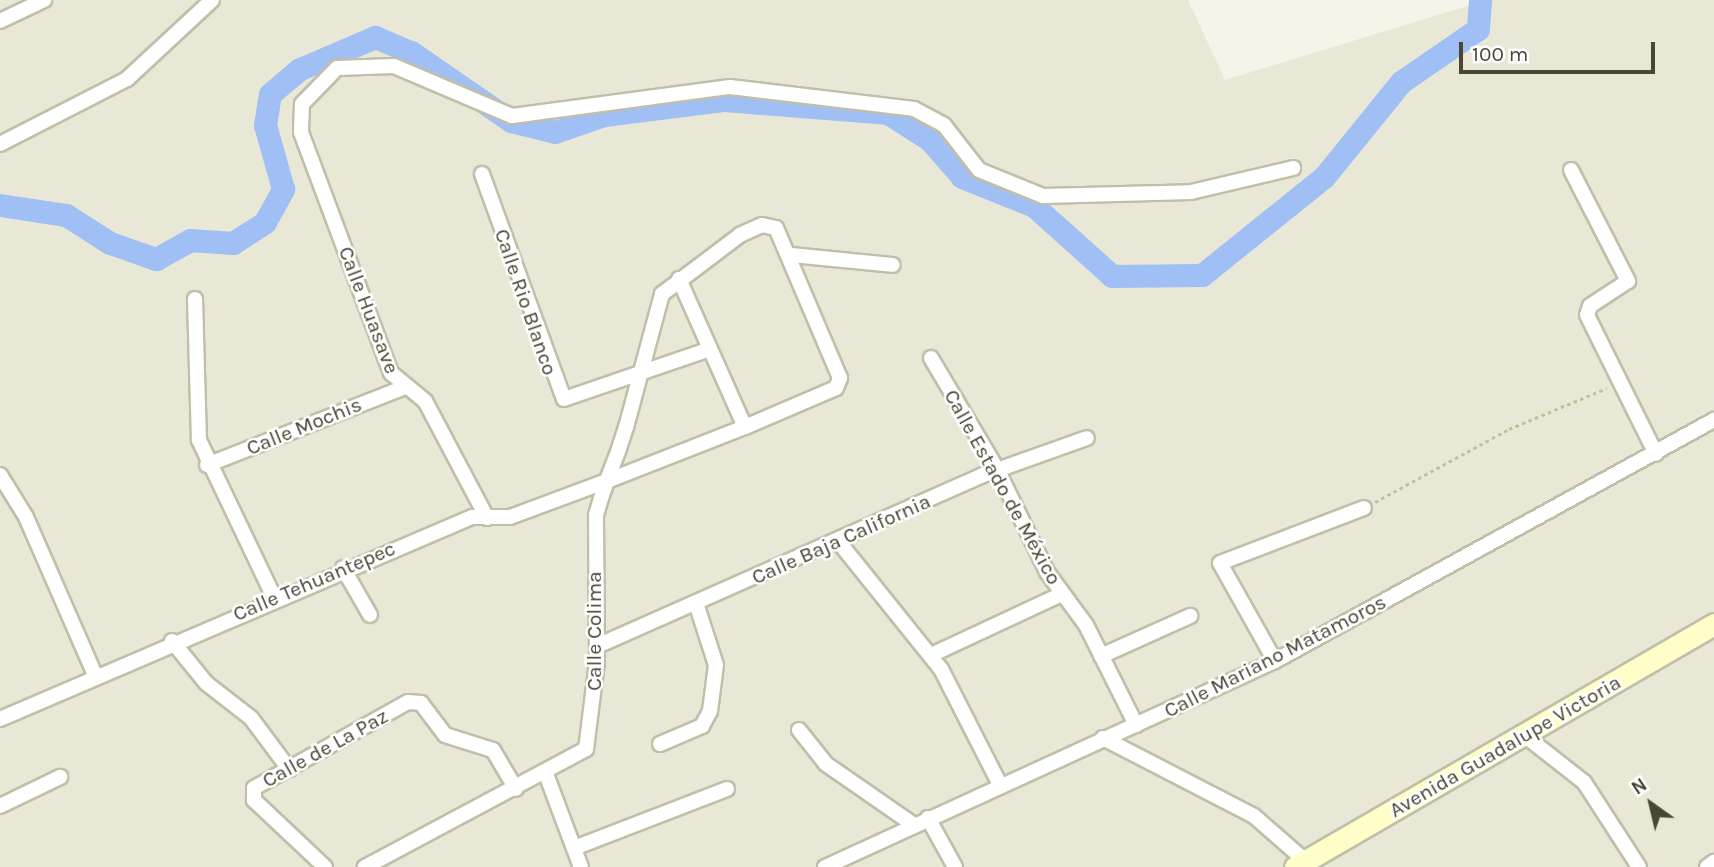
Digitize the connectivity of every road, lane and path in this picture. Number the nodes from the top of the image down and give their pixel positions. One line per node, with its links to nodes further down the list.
1 (44, 0): 3 (street)
2 (212, 0): 4 (street)
3 (0, 21)
4 (0, 144)
5 (1293, 168): 16 (street, Calle Huasave)
6 (1571, 170): 15 (street)
7 (482, 174): 14 (street, Calle Rio Blanco)
8 (791, 255): 9 (street); 10 (street); 18 (street)
9 (893, 265)
10 (678, 279): 12 (street); 14 (street, Calle Colima)
11 (195, 299): 21 (street)
12 (710, 349): 14 (street, Calle Rio Blanco); 18 (street)
13 (931, 358): 22 (street, Calle Estado de México)
14 (639, 376): 24 (street, Calle Colima)
15 (1620, 383): 20 (street); 25 (path)
16 (402, 387): 21 (street, Calle Mochis); 26 (street, Calle Huasave)
17 (1714, 420): 20 (street, Calle Mariano Matamoros)
18 (745, 427): 24 (street, Calle Tehuantepec)
19 (1087, 438): 22 (street, Calle Baja California)
20 (1656, 454): 39 (street, Calle Mariano Matamoros)
21 (207, 465): 30 (street)
22 (998, 469): 27 (street, Calle Baja California); 29 (street, Calle Estado de México)
23 (0, 475): 40 (street)
24 (607, 481): 26 (street, Calle Tehuantepec); 36 (street, Calle Colima)
25 (1364, 508): 39 (street)
26 (487, 518): 28 (street, Calle Tehuantepec)
27 (838, 541): 31 (street, Calle Baja California); 37 (street)
28 (342, 568): 30 (street, Calle Tehuantepec); 32 (street)
29 (1062, 594): 37 (street); 38 (street, Calle Estado de México)
30 (274, 597): 35 (street, Calle Tehuantepec)
31 (696, 603): 36 (street, Calle Baja California); 46 (street)
32 (370, 615)
33 (1190, 616): 38 (street)
34 (1714, 624): 44 (main road, Avenida Guadalupe Victoria)
35 (172, 641): 40 (street, Calle Tehuantepec); 47 (street)
36 (597, 646): 48 (street, Calle Colima)
37 (931, 655): 50 (street)
38 (1101, 656): 42 (street, Calle Estado de México)
39 (1275, 661): 42 (street, Calle Mariano Matamoros)
40 (95, 675): 41 (street, Calle Tehuantepec)
41 (0, 719)
42 (1136, 724): 45 (street, Calle Mariano Matamoros)
43 (799, 730): 55 (street)
44 (1524, 735): 58 (main road, Avenida Guadalupe Victoria); 64 (street)
45 (1104, 738): 50 (street, Calle Mariano Matamoros); 58 (street)
46 (660, 744)
47 (289, 769): 51 (street, Calle de La Paz); 59 (street, Calle de La Paz)
48 (546, 774): 51 (street, Calle Colima); 56 (street)
49 (60, 777): 53 (street)
50 (1000, 785): 54 (street, Calle Mariano Matamoros)
51 (516, 789): 60 (street, Calle Colima)
52 (727, 789): 56 (street)
53 (0, 806)
54 (928, 818): 55 (street, Calle Mariano Matamoros); 63 (street)
55 (914, 825): 62 (street, Calle Mariano Matamoros)
56 (574, 848): 61 (street)
57 (1714, 862): 65 (street)
58 (1304, 865)
59 (325, 867)
60 (365, 867)
61 (581, 867)
62 (825, 867)
63 (955, 867)
64 (1639, 867)
65 (1707, 867)

